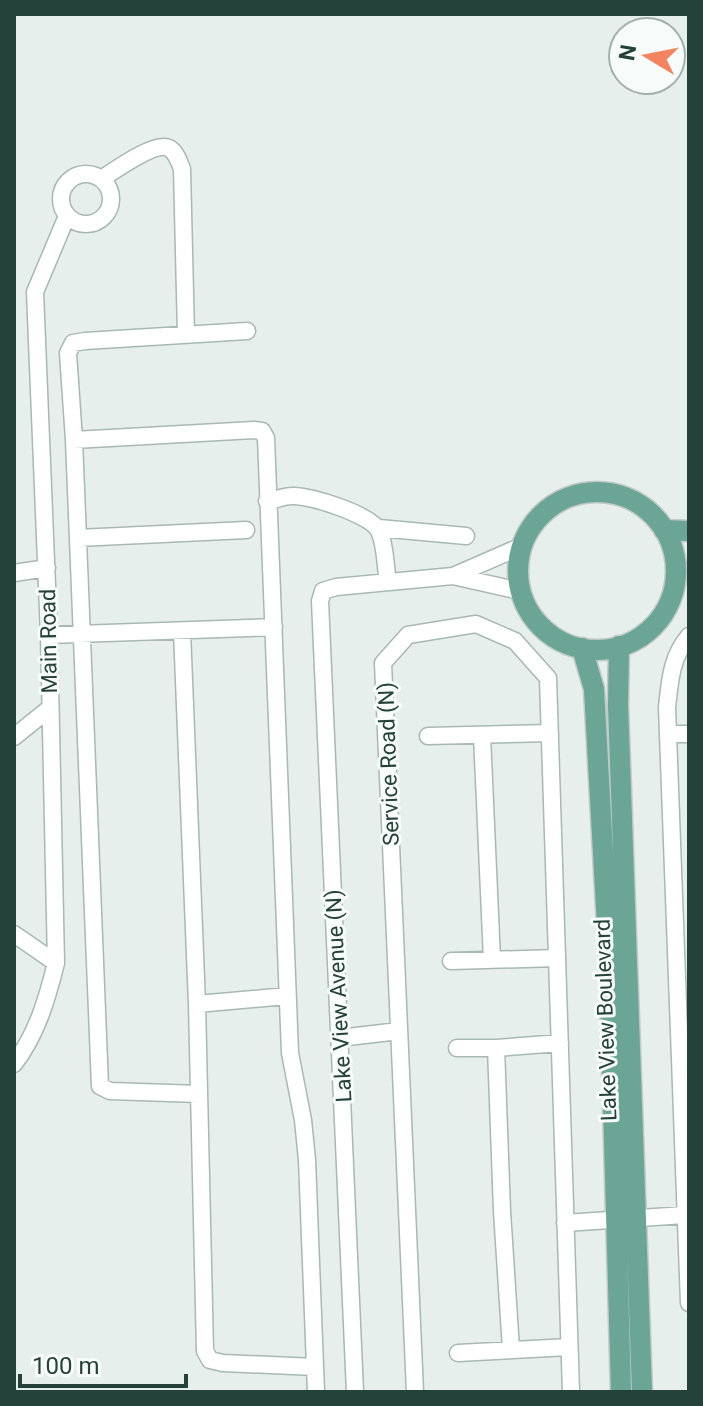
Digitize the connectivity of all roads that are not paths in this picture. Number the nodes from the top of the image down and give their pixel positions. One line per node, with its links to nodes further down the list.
1 (101, 179): 2 (street); 2 (street); 4 (street)
2 (67, 216): 14 (street, Main Road)
3 (247, 331): 4 (street)
4 (186, 335): 5 (street)
5 (74, 440): 6 (street); 12 (street)
6 (267, 501): 7 (street); 20 (street)
7 (379, 528): 11 (street); 18 (street)
8 (246, 530): 12 (street)
9 (664, 530): 10 (main road); 13 (main road); 17 (main road)
10 (689, 531)
11 (466, 536)
12 (78, 538): 23 (street)
13 (522, 546): 16 (street); 19 (main road)
14 (47, 568): 15 (street); 22 (street, Main Road)
15 (14, 573)
16 (453, 576): 18 (street); 19 (street)
17 (682, 580): 25 (main road)
18 (388, 582): 43 (street, Lake View Avenue (N))
19 (520, 591): 26 (main road)
20 (274, 627): 21 (street); 40 (street)
21 (182, 631): 23 (street); 41 (street)
22 (49, 635): 23 (street); 27 (street, Main Road)
23 (82, 635): 48 (street)
24 (689, 636): 29 (street)
25 (619, 646): 26 (main road); 50 (main road, Lake View Boulevard)
26 (582, 648): 50 (main road, Lake View Boulevard)
27 (50, 708): 33 (street); 39 (street, Main Road)
28 (550, 733): 31 (street); 36 (street, Service Road (N)); 42 (street, Service Road (N))
29 (668, 734): 30 (street); 34 (street)
30 (689, 734)
31 (482, 735): 32 (street); 37 (street)
32 (428, 736)
33 (14, 737)
34 (682, 932): 49 (street)
35 (14, 934): 39 (street)
36 (557, 958): 37 (street); 44 (street, Service Road (N))
37 (492, 960): 38 (street)
38 (451, 961)
39 (56, 963): 47 (street, Main Road)
40 (287, 996): 41 (street); 56 (street)
41 (197, 1004): 48 (street)
42 (399, 1031): 43 (street); 59 (street, Service Road (N))
43 (339, 1038): 58 (street, Lake View Avenue (N))
44 (560, 1043): 46 (street); 51 (street, Service Road (N))
45 (457, 1048): 46 (street)
46 (496, 1048): 54 (street)
47 (14, 1064)
48 (199, 1094): 56 (street)
49 (685, 1215): 50 (street); 52 (street)
50 (626, 1219): 51 (street); 61 (main road, Lake View Boulevard); 62 (main road, Lake View Boulevard)
51 (565, 1223): 53 (street, Service Road (N))
52 (689, 1303)
53 (569, 1347): 54 (street); 60 (street, Service Road (N))
54 (511, 1349): 55 (street)
55 (458, 1353)
56 (315, 1367): 57 (street)
57 (316, 1392)
58 (355, 1392)
59 (415, 1392)
60 (571, 1392)
61 (621, 1392)
62 (642, 1392)

